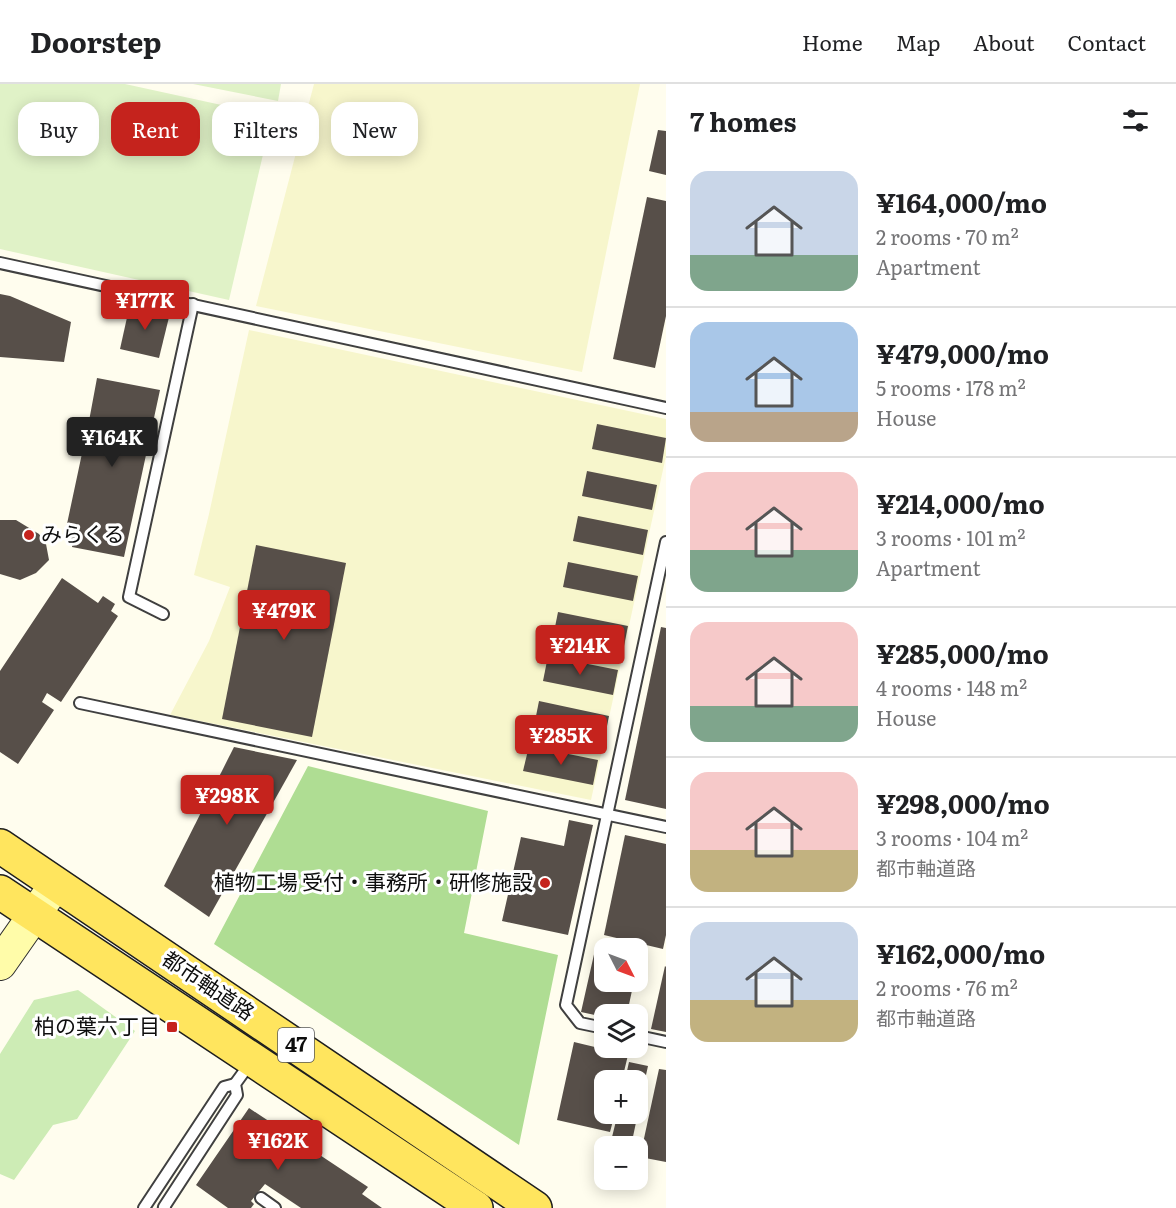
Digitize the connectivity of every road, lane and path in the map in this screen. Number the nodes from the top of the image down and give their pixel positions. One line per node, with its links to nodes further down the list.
1 (0, 263): 2 (lane)
2 (193, 304): 3 (lane); 5 (lane)
3 (666, 408)
4 (666, 542): 7 (lane)
5 (163, 614)
6 (80, 704): 7 (lane)
7 (608, 813): 8 (lane); 14 (lane)
8 (666, 826)
9 (0, 846): 10 (main road, 都市軸道路 / 47)
10 (56, 884): 12 (street); 25 (main road, 都市軸道路 / 47)
11 (0, 892): 12 (main road, 都市軸道路 / 47)
12 (34, 914): 13 (street); 17 (main road, 都市軸道路 / 47)
13 (0, 964)
14 (594, 1026)
15 (648, 1038): 16 (lane)
16 (666, 1042)
17 (244, 1072): 18 (lane); 19 (lane); 21 (main road, 都市軸道路 / 47)
18 (204, 1117): 19 (lane); 22 (lane)
19 (217, 1126): 23 (lane)
20 (261, 1198): 24 (lane)
21 (456, 1202)
22 (144, 1208)
23 (165, 1208)
24 (275, 1208)
25 (535, 1208)

